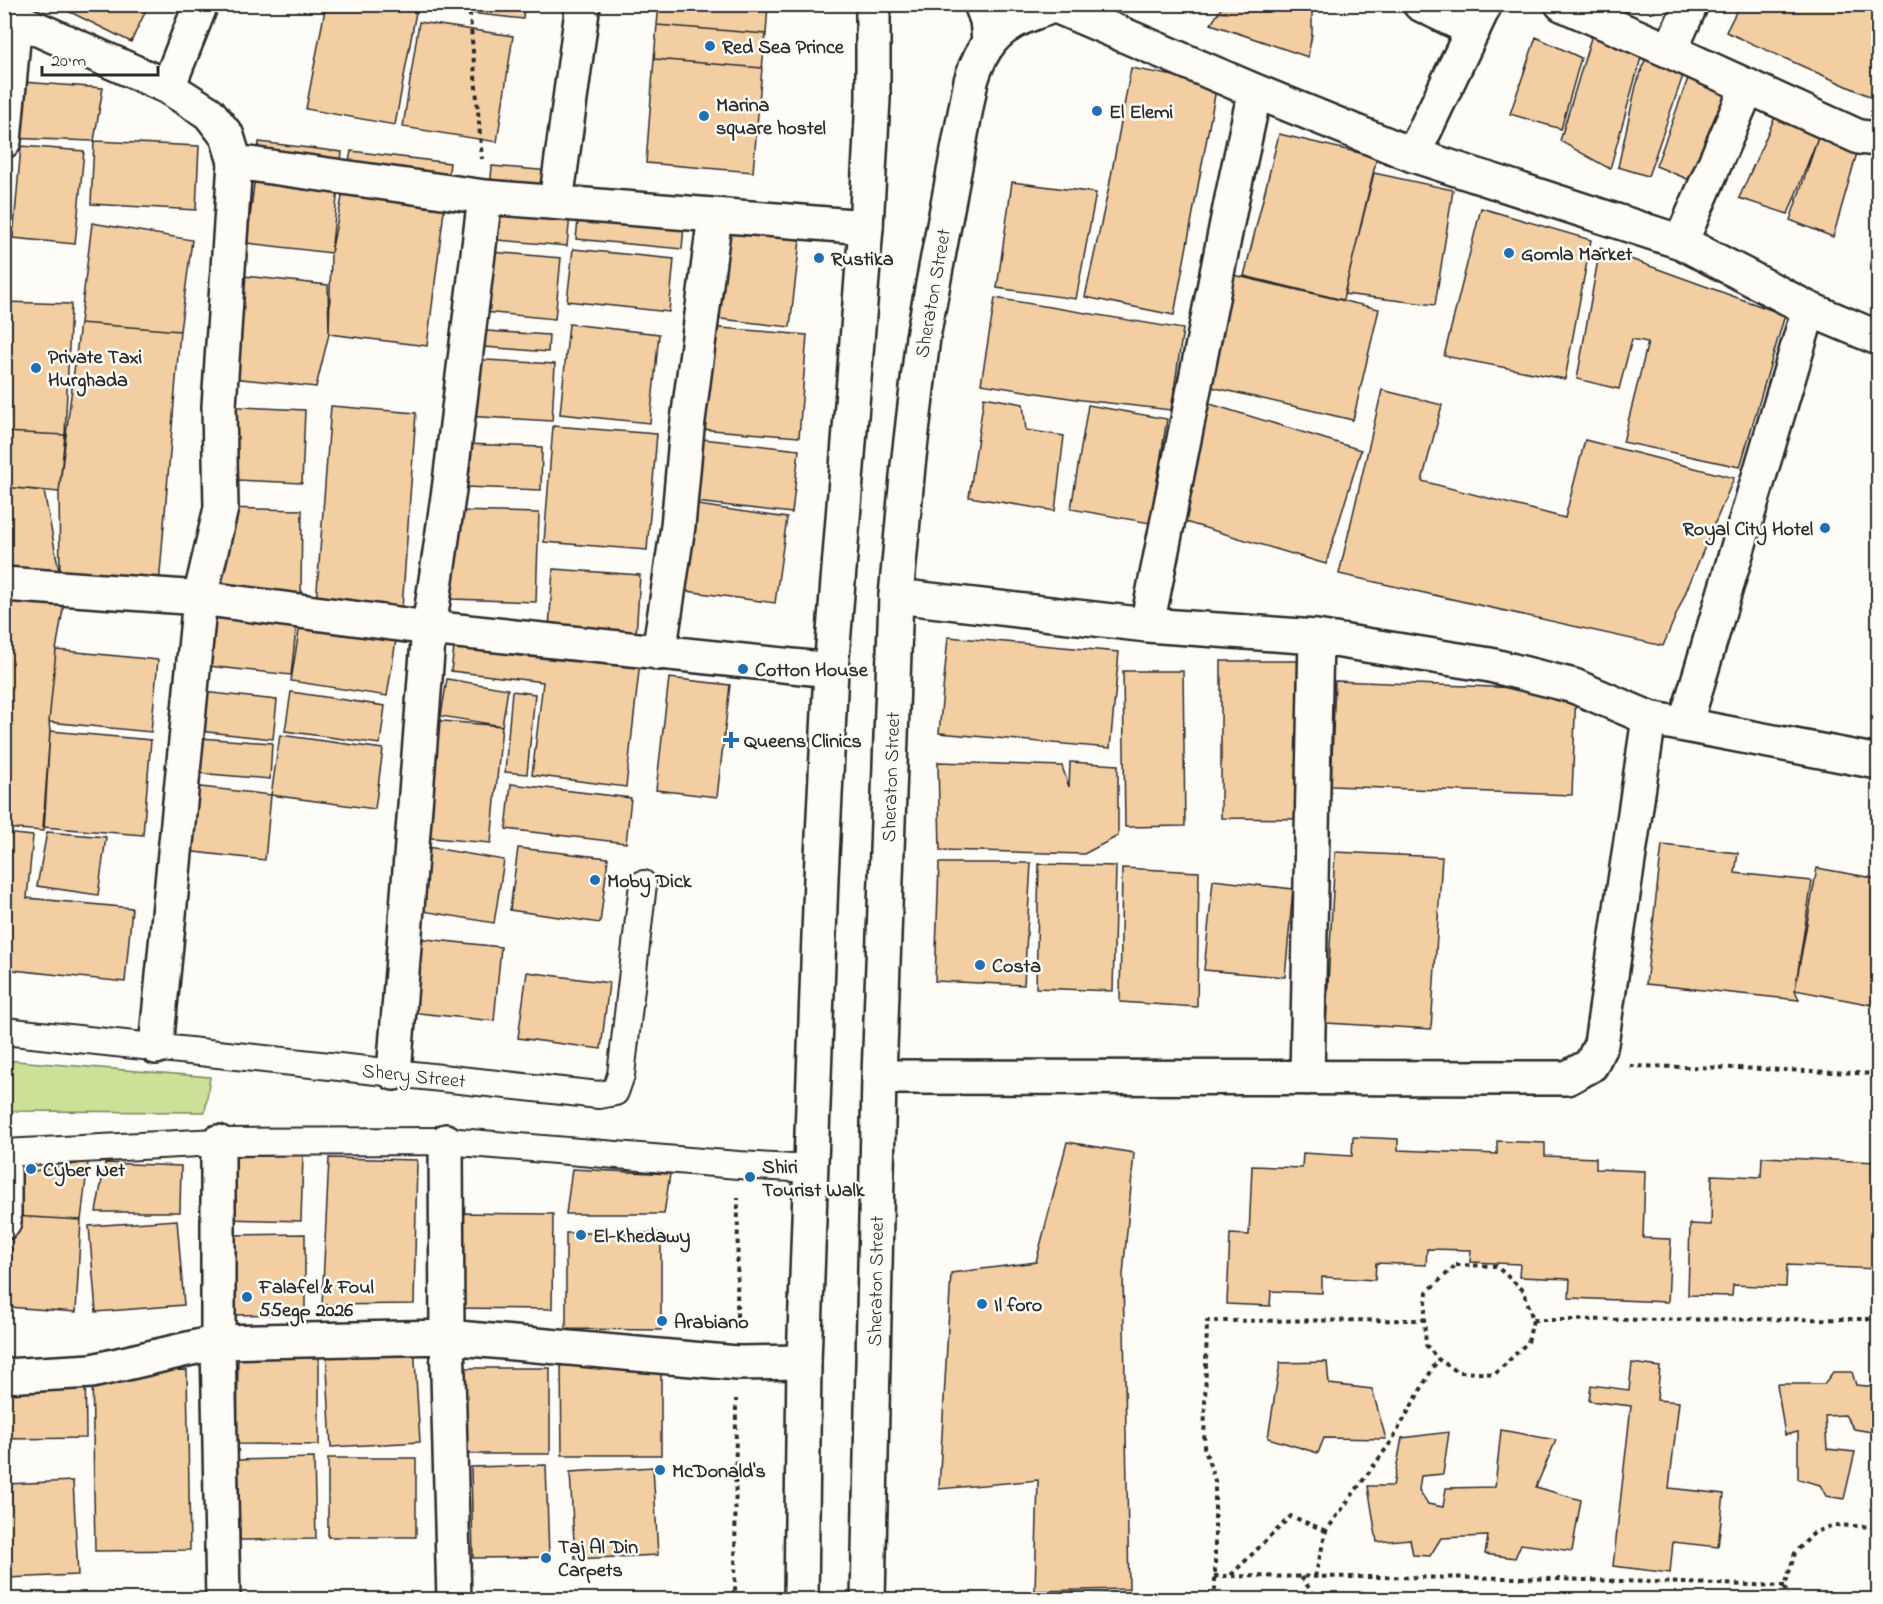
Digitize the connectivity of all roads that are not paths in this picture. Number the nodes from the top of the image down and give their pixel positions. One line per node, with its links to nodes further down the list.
1 (201, 4): 14 (street)
2 (583, 4): 21 (street)
3 (873, 4): 23 (street)
4 (981, 4): 11 (street)
5 (1420, 4): 10 (street)
6 (1562, 4): 12 (street)
7 (1690, 4): 12 (street)
8 (1057, 5): 11 (street, Sheraton Street); 15 (street)
9 (10, 16): 14 (street); 17 (street)
10 (1479, 17): 18 (street)
11 (989, 41): 28 (street, Sheraton Street)
12 (1670, 51): 13 (street)
13 (1748, 86): 16 (street); 24 (street)
14 (168, 87): 19 (street)
15 (1256, 91): 18 (street); 30 (street)
16 (1878, 139)
17 (4, 141)
18 (1413, 155): 24 (street)
19 (236, 162): 20 (street); 29 (street)
20 (485, 197): 21 (street); 31 (street)
21 (556, 202): 22 (street)
22 (715, 216): 23 (street); 33 (street)
23 (866, 227): 34 (street)
24 (1681, 242): 25 (street)
25 (1809, 309): 26 (street); 36 (street)
26 (1878, 338)
27 (4, 584): 29 (street)
28 (896, 596): 30 (street); 42 (street, Sheraton Street)
29 (200, 598): 31 (street); 40 (street)
30 (1147, 625): 32 (street)
31 (429, 628): 33 (street); 41 (street)
32 (1316, 638): 35 (street); 43 (street)
33 (659, 653): 34 (street)
34 (831, 670): 47 (street)
35 (1649, 718): 36 (street); 43 (street)
36 (1684, 725): 37 (street)
37 (1878, 762)
38 (643, 884): 41 (street, Shery Street)
39 (4, 1031): 40 (street, Shery Street)
40 (156, 1047): 41 (street, Shery Street)
41 (394, 1073)
42 (879, 1077): 43 (street); 57 (street, Sheraton Street)
43 (1306, 1078)
44 (446, 1141): 45 (street); 47 (street); 50 (street)
45 (218, 1142): 46 (street); 51 (street)
46 (4, 1153)
47 (812, 1169): 52 (street)
48 (4, 1170): 49 (street)
49 (4, 1222)
50 (447, 1337): 51 (street); 52 (street); 55 (street)
51 (218, 1342): 53 (street); 54 (street)
52 (804, 1362): 56 (street)
53 (4, 1376)
54 (223, 1599)
55 (454, 1599)
56 (801, 1599)
57 (868, 1599)

